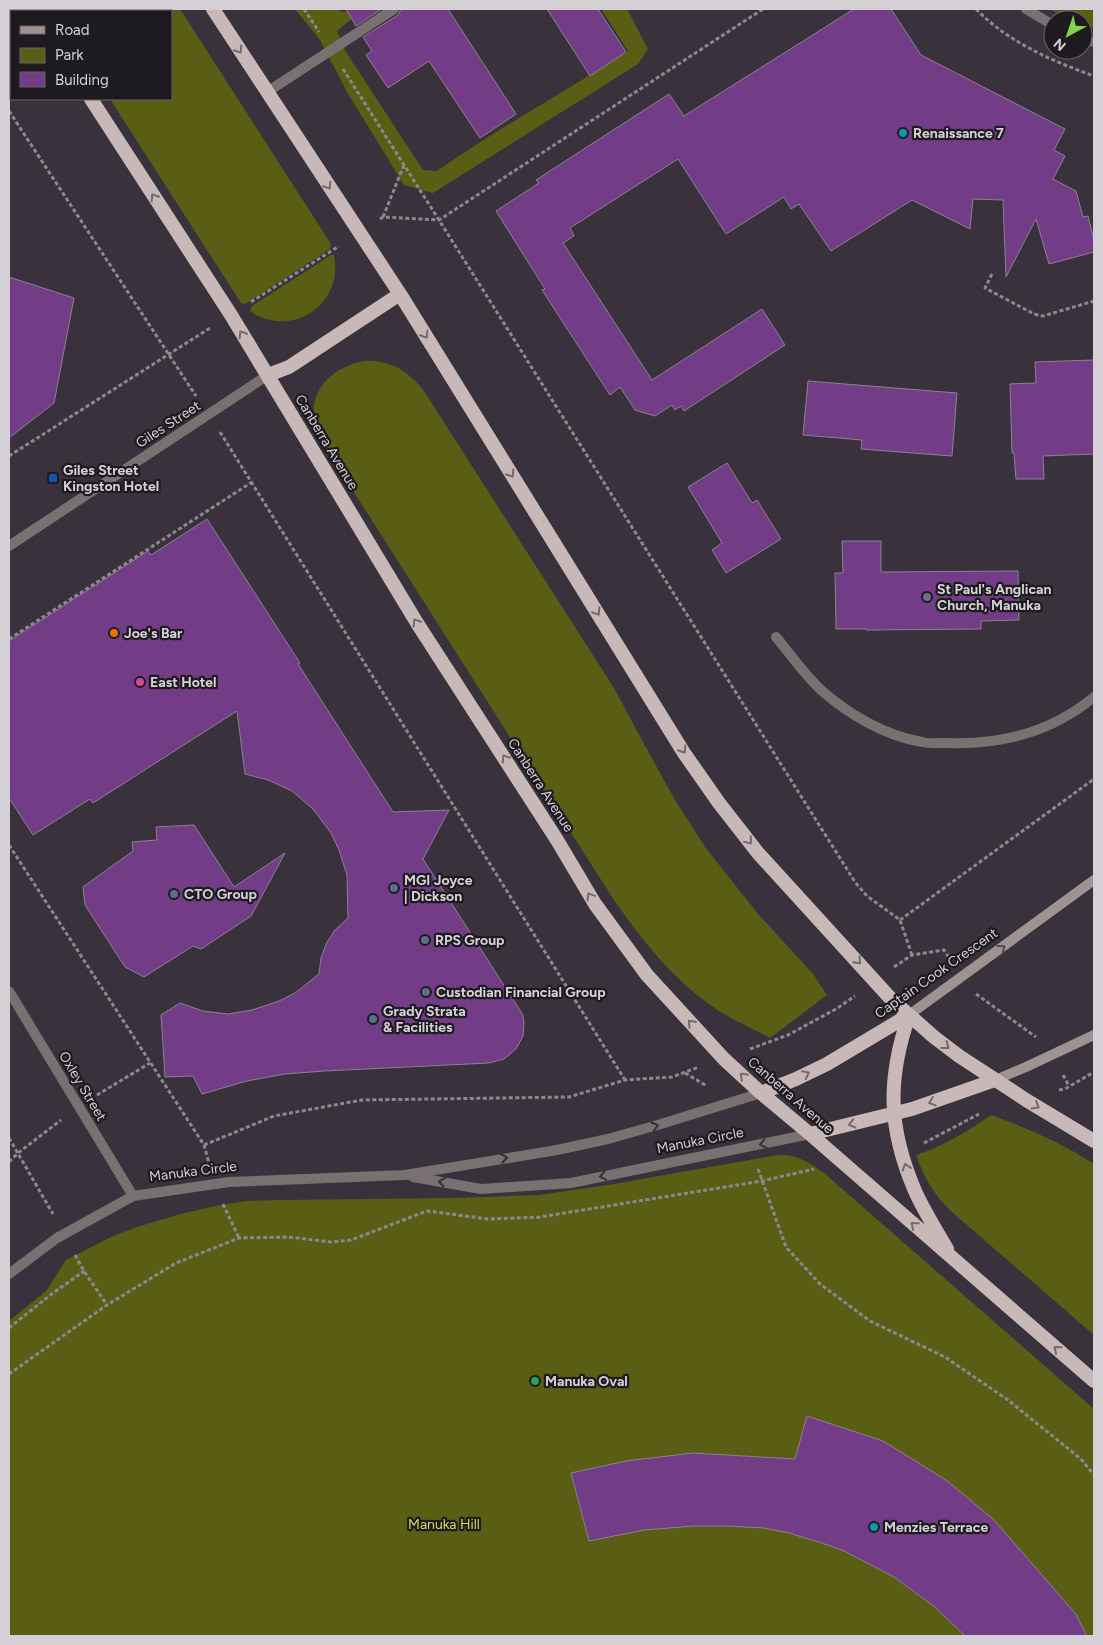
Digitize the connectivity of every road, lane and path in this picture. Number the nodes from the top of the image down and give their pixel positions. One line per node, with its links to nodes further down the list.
1 (213, 9): 9 (highway, one-way to 9)
2 (304, 9): 7 (path)
3 (394, 9): 7 (street)
4 (976, 9): 8 (path)
5 (1026, 9): 6 (street)
6 (1043, 19)
7 (331, 50): 9 (street); 12 (path)
8 (1094, 76)
9 (267, 92): 15 (highway, one-way to 15)
10 (92, 100): 17 (highway, Canberra Avenue, one-way to 10)
11 (9, 111): 18 (path)
12 (404, 166): 13 (path); 27 (path)
13 (383, 217)
14 (992, 274): 16 (path)
15 (400, 294): 17 (highway); 30 (highway, one-way to 30)
16 (1094, 301)
17 (268, 375): 18 (street, Giles Street); 35 (highway, Canberra Avenue, one-way to 17)
18 (208, 415): 19 (path); 20 (street, Giles Street)
19 (252, 482): 21 (path); 37 (path)
20 (9, 546)
21 (9, 638)
22 (776, 638): 23 (street)
23 (1094, 697)
24 (1094, 779): 27 (path)
25 (9, 845): 46 (path)
26 (1094, 880): 29 (main road, Captain Cook Crescent, one-way to 26)
27 (900, 920): 28 (path)
28 (912, 955): 29 (path); 30 (path)
29 (963, 977): 32 (main road, Captain Cook Crescent); 34 (path)
30 (876, 981): 32 (highway); 35 (path)
31 (9, 991): 52 (street, Oxley Street)
32 (909, 1015): 38 (highway, one-way to 38); 40 (highway, Captain Cook Crescent, one-way to 32); 43 (highway)
33 (1094, 1035): 34 (main road)
34 (1053, 1055): 38 (main road); 39 (path)
35 (724, 1059): 37 (path); 40 (highway, Canberra Avenue, one-way to 35)
36 (1094, 1072): 39 (path)
37 (625, 1080): 46 (path)
38 (995, 1080): 41 (highway); 43 (highway, Manuka Circle, one-way to 43)
39 (1069, 1086): 41 (path)
40 (761, 1094): 44 (highway, Canberra Avenue); 49 (street, Manuka Circle, one-way to 40)
41 (1026, 1100): 45 (highway, one-way to 45)
42 (983, 1112): 47 (path)
43 (893, 1114): 44 (highway, Manuka Circle, one-way to 44); 47 (highway)
44 (810, 1134): 48 (highway, Canberra Avenue); 49 (street, Manuka Circle, one-way to 49)
45 (1094, 1141)
46 (204, 1145): 51 (path)
47 (901, 1151): 54 (highway, one-way to 47)
48 (843, 1163): 50 (path); 54 (highway, Canberra Avenue, one-way to 48)
49 (405, 1175): 51 (street, Manuka Circle)
50 (762, 1181): 53 (path); 60 (path)
51 (214, 1184): 52 (street, Manuka Circle); 53 (path)
52 (133, 1196): 56 (street, Manuka Circle)
53 (239, 1238): 58 (path)
54 (951, 1257): 59 (highway, Canberra Avenue, one-way to 54)
55 (84, 1271): 57 (path)
56 (9, 1274)
57 (9, 1328)
58 (9, 1374)
59 (1094, 1380)
60 (1094, 1475)

